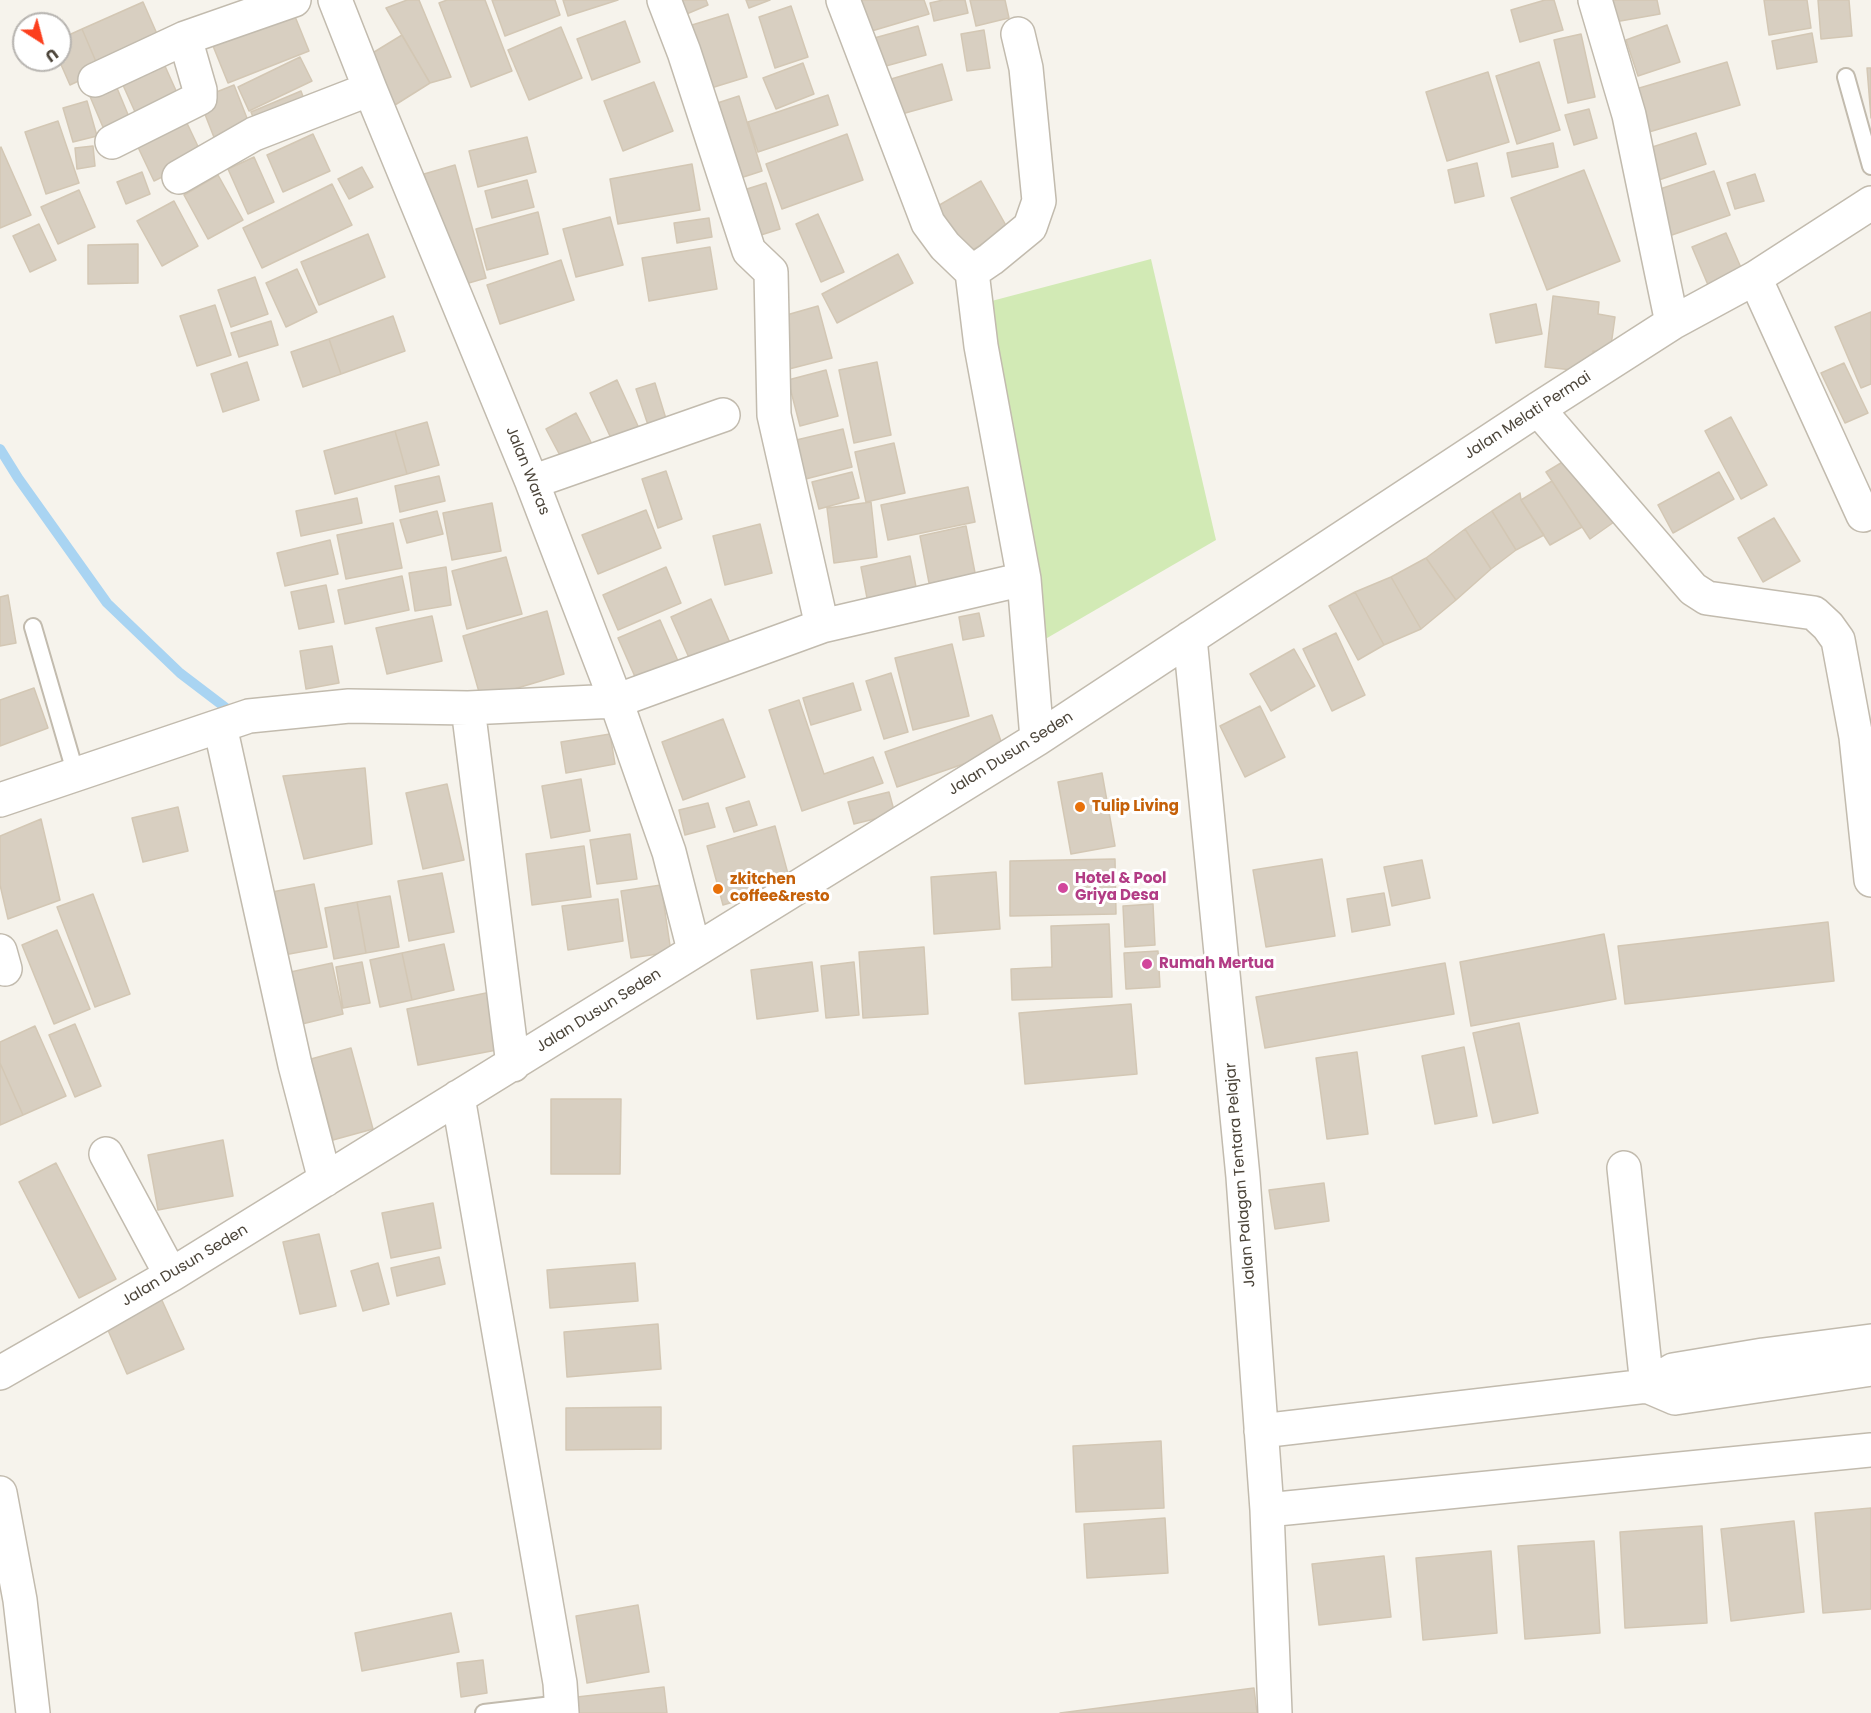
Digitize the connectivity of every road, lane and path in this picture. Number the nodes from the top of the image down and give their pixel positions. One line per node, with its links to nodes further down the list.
1 (294, 0): 7 (street)
2 (335, 0): 10 (street, Jalan Waras)
3 (664, 0): 23 (street)
4 (843, 0): 15 (street)
5 (1595, 0): 17 (street)
6 (1018, 34): 15 (street)
7 (185, 38): 9 (street); 11 (street)
8 (1846, 77): 12 (lane)
9 (95, 80)
10 (370, 89): 13 (street); 20 (street, Jalan Waras)
11 (112, 142)
12 (1871, 166)
13 (179, 177)
14 (1871, 203): 16 (street, Jalan Melati Permai)
15 (972, 272): 22 (street)
16 (1755, 278): 17 (street, Jalan Melati Permai); 21 (street)
17 (1672, 323): 18 (street, Jalan Melati Permai)
18 (1538, 409): 25 (street, Jalan Melati Permai); 32 (street)
19 (723, 415): 20 (street)
20 (532, 482): 26 (street, Jalan Waras)
21 (1863, 516)
22 (1024, 579): 23 (street); 29 (street)
23 (822, 626): 26 (street)
24 (33, 627): 30 (lane)
25 (1190, 638): 29 (street, Jalan Dusun Seden); 44 (street, Jalan Palagan Tentara Pelajar)
26 (616, 701): 27 (street); 33 (street, Jalan Waras)
27 (468, 708): 28 (street); 34 (street)
28 (232, 722): 30 (street); 38 (street)
29 (1037, 739): 33 (street, Jalan Dusun Seden)
30 (76, 775): 31 (street)
31 (0, 800)
32 (1871, 880)
33 (694, 950): 34 (street, Jalan Dusun Seden)
34 (513, 1065): 35 (street, Jalan Dusun Seden)
35 (458, 1097): 38 (street, Jalan Dusun Seden); 48 (street)
36 (106, 1154): 39 (street)
37 (1624, 1168): 43 (street)
38 (325, 1180): 39 (street, Jalan Dusun Seden)
39 (171, 1275): 42 (street, Jalan Dusun Seden)
40 (1871, 1341): 43 (street)
41 (1871, 1369): 43 (street)
42 (0, 1373)
43 (1647, 1386): 44 (street)
44 (1261, 1431): 47 (street, Jalan Palagan Tentara Pelajar)
45 (1871, 1450): 47 (street)
46 (0, 1493): 49 (street)
47 (1267, 1510): 51 (street, Jalan Palagan Tentara Pelajar)
48 (562, 1709): 50 (lane)
49 (33, 1713)
50 (484, 1713)
51 (1275, 1713)

